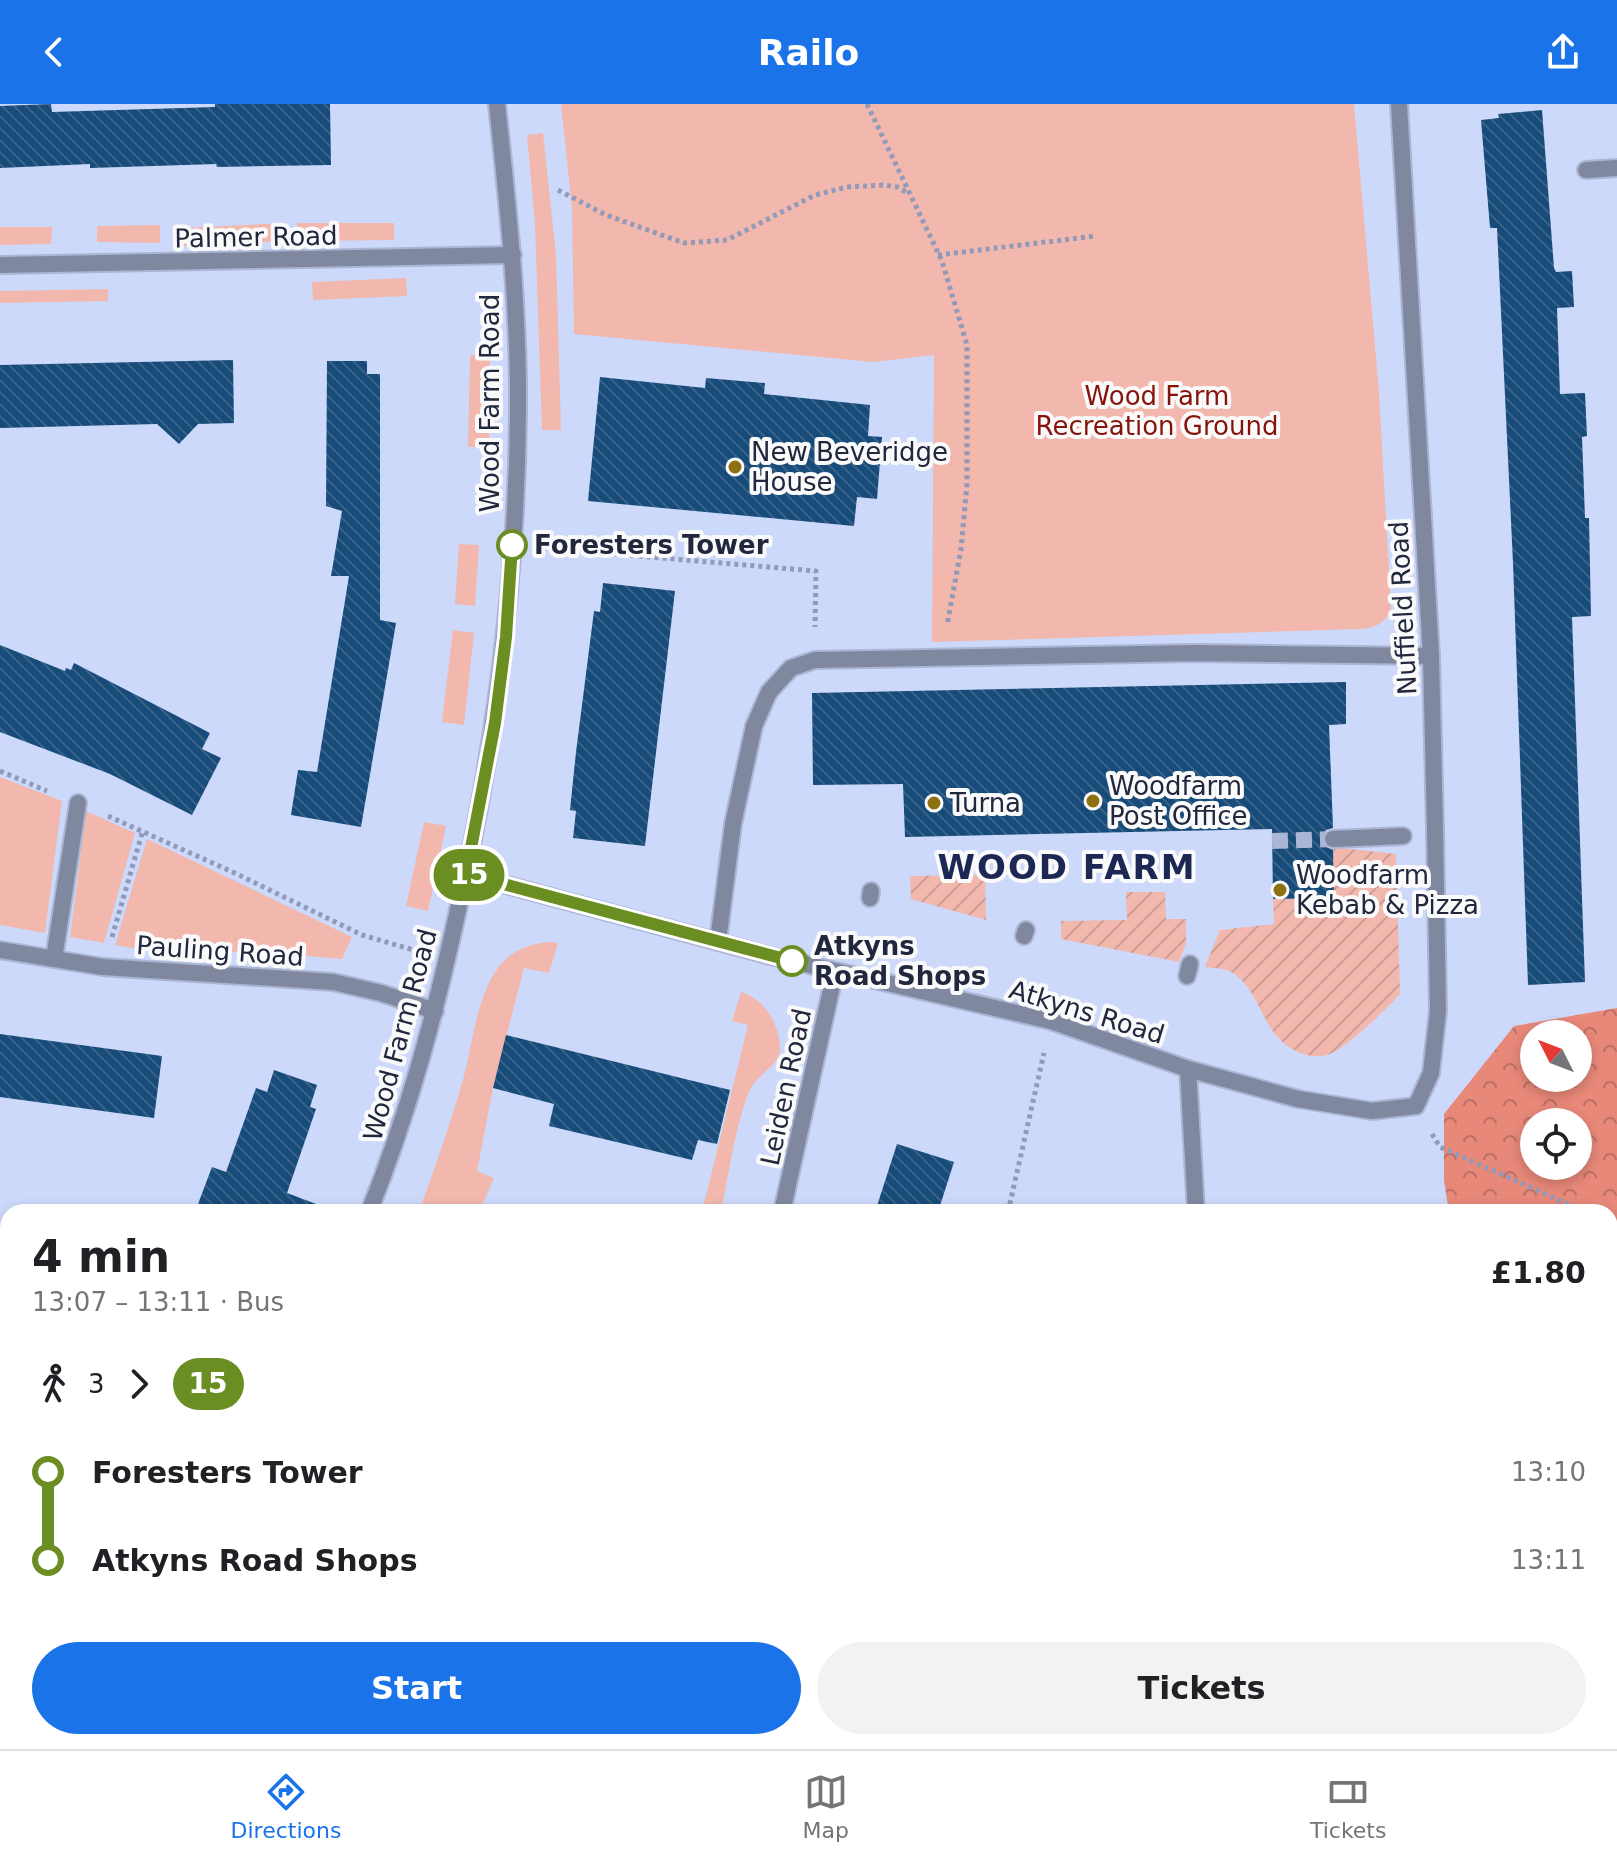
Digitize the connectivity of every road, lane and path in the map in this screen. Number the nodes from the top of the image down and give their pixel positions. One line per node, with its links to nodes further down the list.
1 (497, 104): 9 (street, Wood Farm Road)
2 (867, 104): 7 (path)
3 (1399, 104): 13 (street, Nuffield Road)
4 (1617, 168): 5 (street)
5 (1586, 170)
6 (558, 190): 7 (path)
7 (909, 194): 10 (path)
8 (1096, 236): 10 (path)
9 (513, 255): 11 (street, Palmer Road); 12 (street, Wood Farm Road)
10 (938, 255): 14 (path)
11 (0, 265)
12 (512, 545): 15 (path); 21 (street, Wood Farm Road)
13 (1431, 656): 14 (street); 31 (street, Nuffield Road)
14 (942, 659): 15 (street)
15 (815, 660): 22 (street)
16 (0, 771): 17 (path)
17 (78, 803): 18 (path); 24 (street)
18 (143, 830): 25 (path); 26 (path)
19 (1403, 836): 20 (street)
20 (1333, 839)
21 (466, 874): 22 (street, Atkyns Road); 25 (street, Wood Farm Road)
22 (718, 941): 27 (street, Atkyns Road)
23 (0, 950): 24 (street, Pauling Road)
24 (54, 959): 26 (street, Pauling Road)
25 (447, 960): 28 (street, Wood Farm Road)
26 (103, 967): 28 (street, Pauling Road)
27 (835, 972): 29 (street, Atkyns Road); 33 (street, Leiden Road)
28 (435, 1011): 32 (street, Wood Farm Road)
29 (1051, 1021): 30 (street, Atkyns Road); 34 (path)
30 (1188, 1069): 31 (street, Atkyns Road); 35 (street)
31 (1416, 1106): 36 (path)
32 (372, 1204)
33 (784, 1204)
34 (1010, 1204)
35 (1196, 1204)
36 (1568, 1204)

